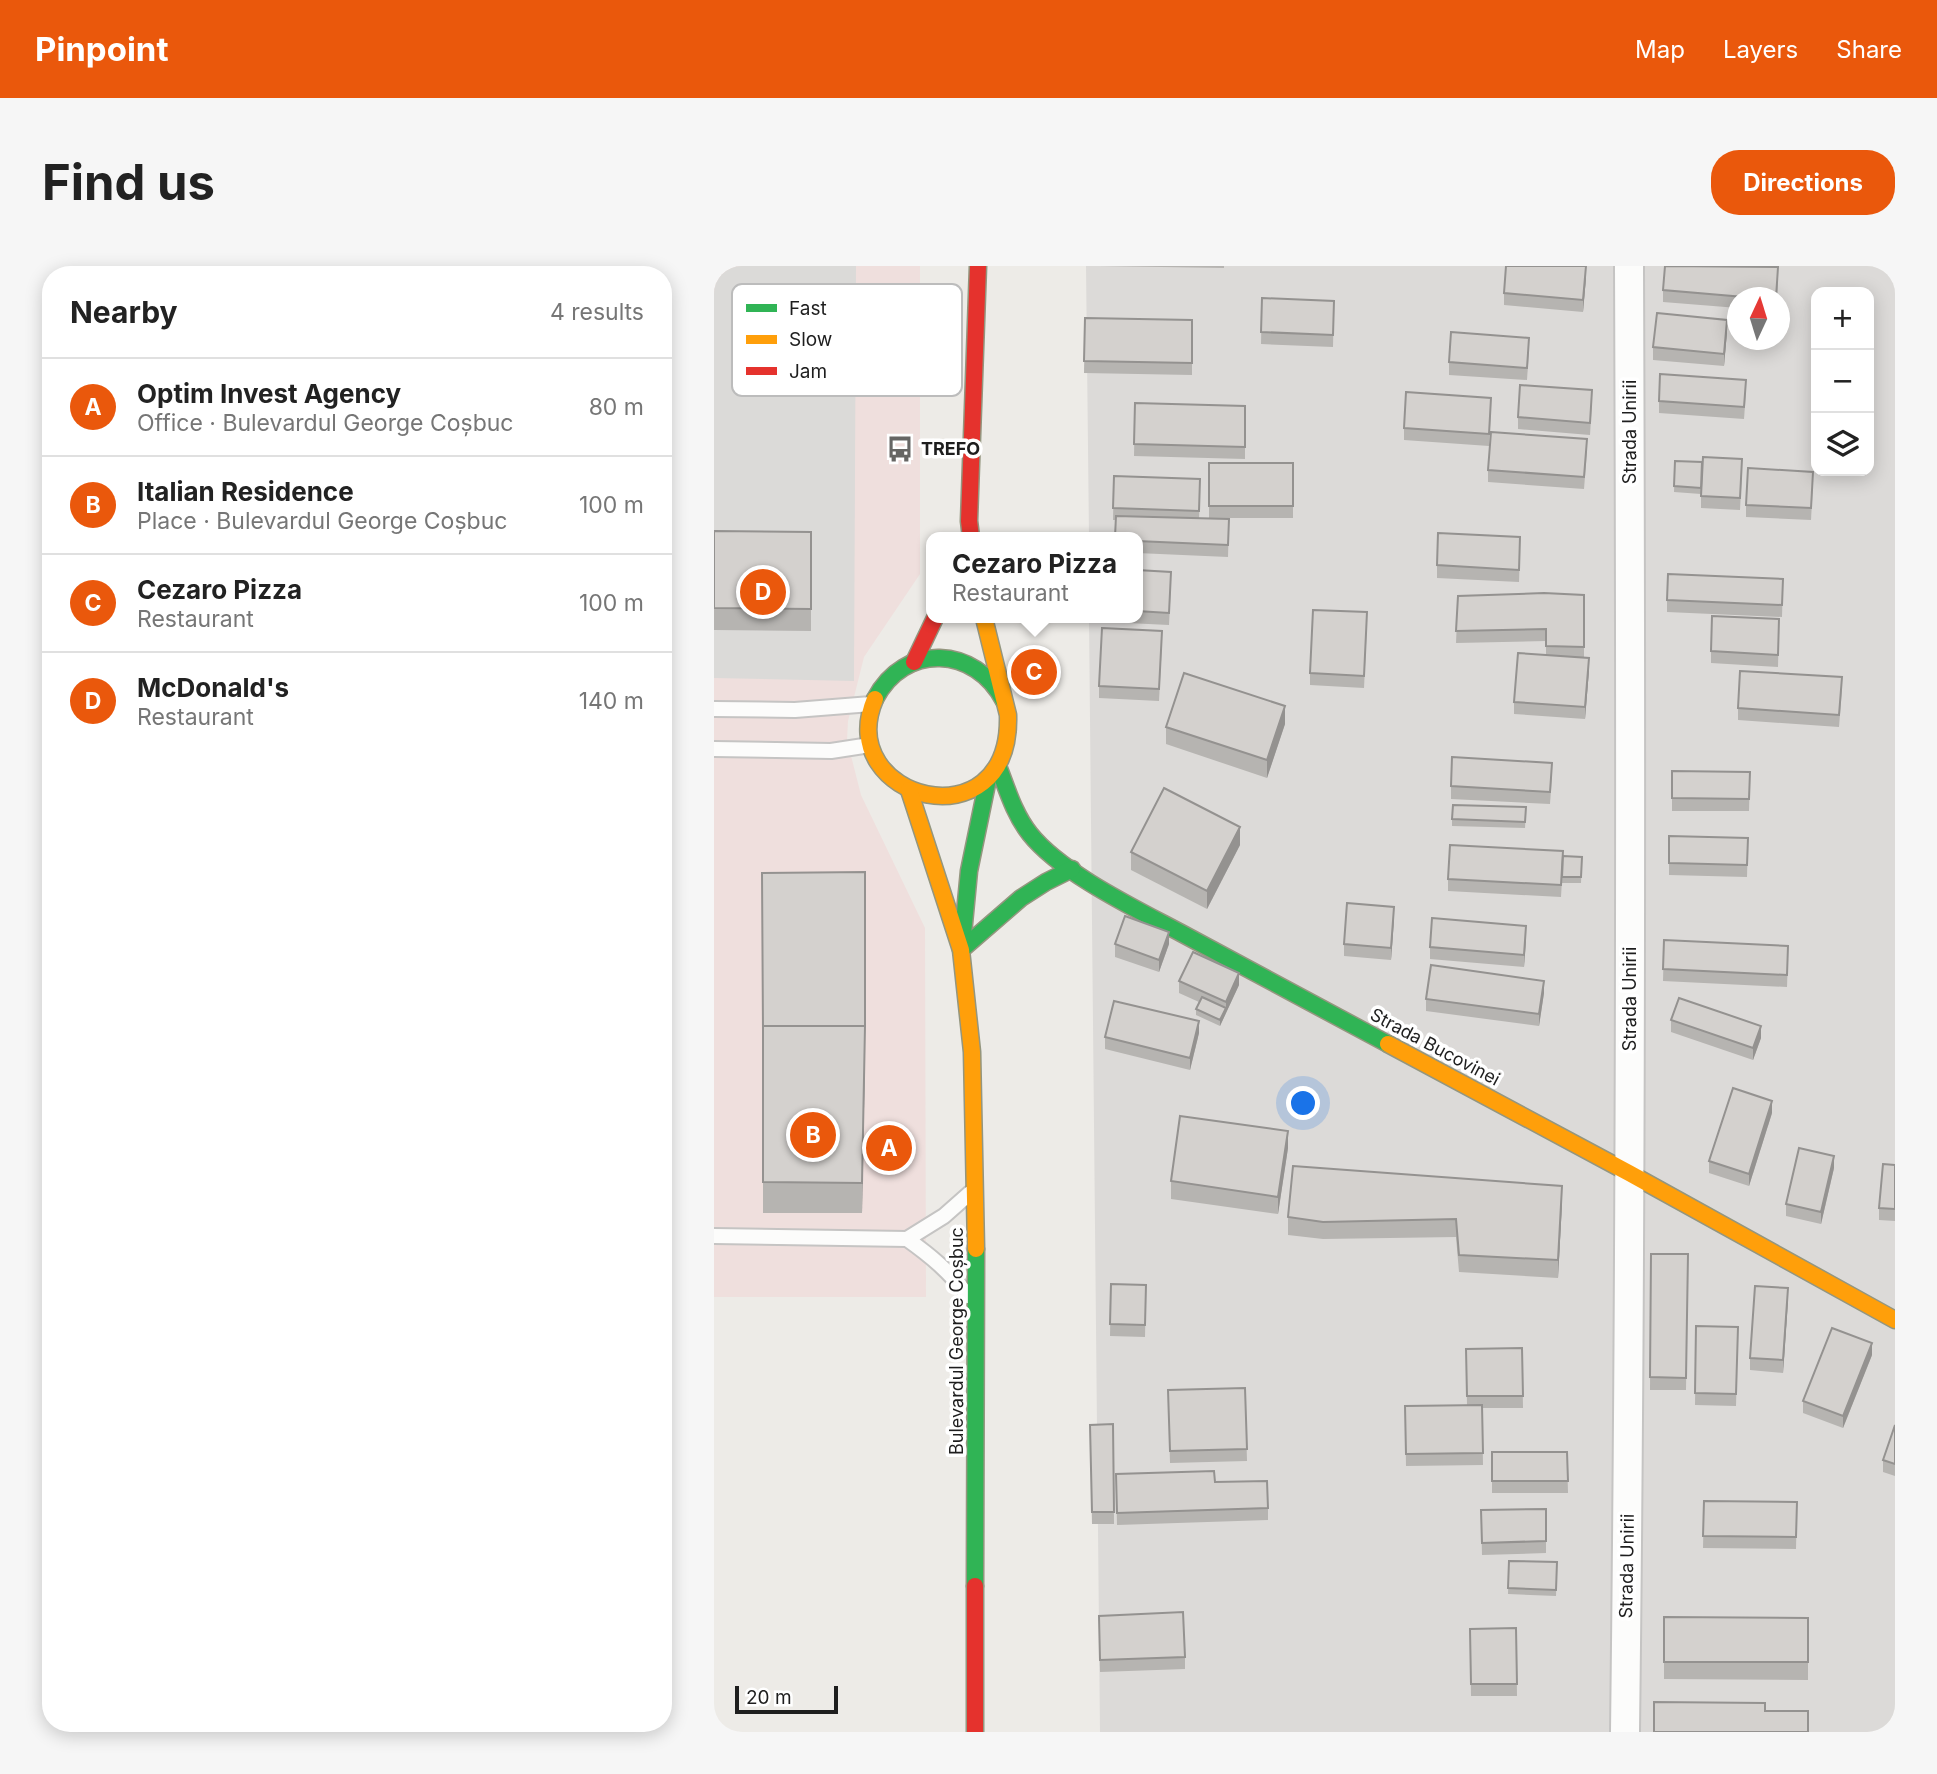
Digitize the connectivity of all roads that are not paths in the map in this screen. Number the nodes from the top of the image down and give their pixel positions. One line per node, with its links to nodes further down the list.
1 (978, 266): 3 (main road)
2 (1629, 266): 16 (street, Strada Unirii)
3 (970, 529)
4 (933, 623): 6 (main road)
5 (985, 623): 7 (main road, Bulevardul George Coșbuc)
6 (914, 662): 7 (main road); 8 (main road)
7 (1004, 701): 12 (main road, Bulevardul George Coșbuc)
8 (873, 704): 9 (lane); 10 (main road)
9 (714, 709)
10 (871, 745): 11 (lane); 13 (main road)
11 (714, 749)
12 (993, 772): 13 (main road); 14 (main road, Strada Bucovinei); 15 (main road, Bulevardul George Coșbuc)
13 (909, 790): 15 (main road, Bulevardul George Coșbuc)
14 (1072, 869): 15 (main road); 16 (main road, Strada Bucovinei)
15 (961, 950): 17 (main road, Bulevardul George Coșbuc)
16 (1629, 1173): 21 (main road, Strada Bucovinei); 23 (street, Strada Unirii)
17 (976, 1187): 19 (lane); 20 (main road, Bulevardul George Coșbuc)
18 (714, 1236): 19 (lane)
19 (907, 1240): 20 (lane)
20 (976, 1307): 22 (main road, Bulevardul George Coșbuc)
21 (1895, 1320)
22 (975, 1732)
23 (1625, 1732)

